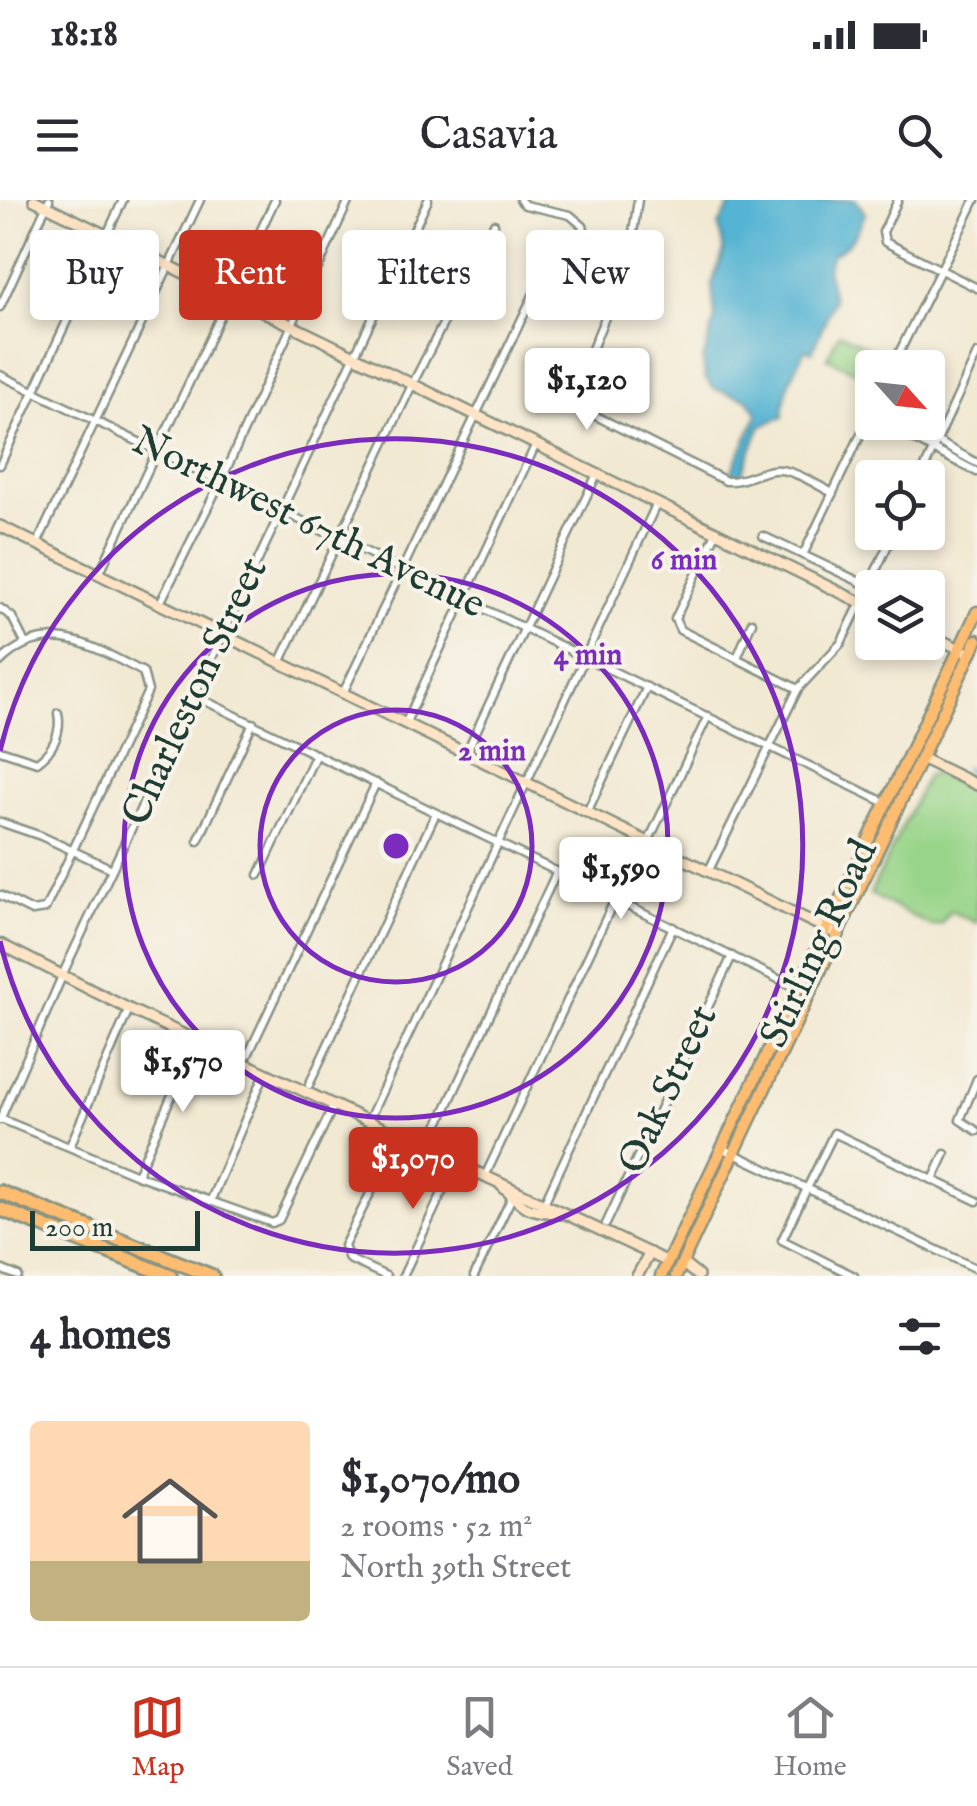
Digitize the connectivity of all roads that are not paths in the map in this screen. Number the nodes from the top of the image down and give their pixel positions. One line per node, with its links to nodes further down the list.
1 (34, 200): 11 (street)
2 (123, 200): 14 (street)
3 (200, 200): 19 (street)
4 (275, 200): 15 (street)
5 (350, 200): 29 (street)
6 (520, 200): 16 (street)
7 (638, 200): 17 (street)
8 (898, 200): 21 (street)
9 (975, 200): 21 (street)
10 (424, 201): 32 (street, Charleston Street)
11 (48, 203): 13 (street); 23 (street)
12 (494, 224): 34 (street)
13 (95, 230)
14 (109, 230)
15 (261, 230)
16 (584, 230)
17 (634, 230)
18 (159, 261): 19 (street)
19 (168, 265): 20 (street); 37 (street)
20 (179, 270)
21 (940, 271): 22 (street); 30 (street)
22 (977, 288)
23 (0, 307)
24 (526, 307): 36 (street)
25 (67, 320): 35 (street)
26 (218, 320): 43 (street)
27 (281, 320): 29 (street)
28 (604, 320): 50 (street)
29 (291, 325): 32 (street); 49 (street)
30 (900, 350)
31 (977, 354): 42 (street)
32 (354, 356): 34 (street); 52 (street, Charleston Street)
33 (0, 376): 35 (street, Northwest 67th Avenue)
34 (413, 384): 36 (street); 56 (street)
35 (34, 392): 37 (street, Northwest 67th Avenue); 46 (street)
36 (474, 413): 41 (street); 60 (street)
37 (96, 421): 43 (street, Northwest 67th Avenue); 57 (street)
38 (859, 440): 50 (street)
39 (923, 440): 42 (street)
40 (927, 440): 42 (street)
41 (536, 444): 48 (street); 62 (street)
42 (935, 445): 44 (street); 45 (street); 47 (street)
43 (158, 451): 49 (street, Northwest 67th Avenue); 61 (street)
44 (928, 460)
45 (977, 462)
46 (0, 465)
47 (977, 472)
48 (597, 474): 51 (street); 69 (street)
49 (221, 481): 52 (street, Northwest 67th Avenue); 64 (street)
50 (833, 493): 59 (street)
51 (657, 503): 54 (street); 75 (street)
52 (282, 510): 56 (street, Northwest 67th Avenue); 70 (street, Charleston Street)
53 (0, 526): 57 (street)
54 (717, 531): 63 (street); 76 (street)
55 (763, 536): 59 (street)
56 (341, 539): 60 (street, Northwest 67th Avenue); 77 (street)
57 (38, 544): 61 (street)
58 (884, 550): 59 (street)
59 (804, 555)
60 (402, 568): 62 (street, Northwest 67th Avenue); 81 (street)
61 (99, 574): 64 (street)
62 (464, 598): 69 (street, Northwest 67th Avenue); 85 (street)
63 (855, 599)
64 (160, 603): 70 (street)
65 (0, 608): 73 (street)
66 (977, 612): 74 (main road, Stirling Road)
67 (855, 614): 80 (street)
68 (752, 622): 76 (street)
69 (525, 628): 75 (street, Northwest 67th Avenue); 89 (street)
70 (222, 634): 77 (street); 82 (street, Charleston Street)
71 (977, 640): 74 (main road, Stirling Road)
72 (945, 642): 74 (street)
73 (26, 643): 78 (street); 103 (street)
74 (965, 652): 91 (main road, Stirling Road); 95 (main road, Stirling Road)
75 (586, 658): 79 (street, Northwest 67th Avenue); 92 (street)
76 (738, 658): 80 (street)
77 (281, 661): 81 (street)
78 (0, 662)
79 (647, 687): 84 (street, Northwest 67th Avenue); 96 (street)
80 (798, 689): 87 (street)
81 (344, 692): 85 (street)
82 (195, 696): 86 (street); 104 (street, Charleston Street)
83 (58, 712): 88 (street)
84 (708, 716): 87 (street, Northwest 67th Avenue); 99 (street)
85 (406, 722): 89 (street)
86 (254, 724): 90 (street); 100 (street)
87 (768, 746): 95 (street, Northwest 67th Avenue); 105 (street)
88 (0, 750)
89 (466, 751): 92 (street)
90 (316, 754): 93 (street); 107 (street)
91 (921, 758): 94 (street); 102 (main road, Stirling Road)
92 (527, 781): 96 (street); 101 (street)
93 (376, 783): 97 (street); 119 (street)
94 (977, 786)
95 (889, 798): 102 (main road); 111 (main road, Stirling Road)
96 (588, 810): 99 (street)
97 (436, 813): 101 (street); 122 (street)
98 (0, 822): 103 (street)
99 (649, 840): 105 (street)
100 (198, 841)
101 (498, 843): 106 (street); 124 (street)
102 (878, 850): 112 (main road, Stirling Road)
103 (74, 851): 104 (street); 108 (street)
104 (112, 868): 115 (street, Charleston Street)
105 (709, 870): 111 (street)
106 (557, 871): 109 (street); 128 (street)
107 (259, 875)
108 (0, 895)
109 (615, 899): 110 (street); 134 (street)
110 (674, 927): 114 (street); 140 (street)
111 (828, 929): 112 (street); 116 (main road, Stirling Road)
112 (839, 935): 131 (main road, Stirling Road)
113 (0, 944): 115 (street)
114 (732, 956): 116 (street); 144 (street, Oak Street)
115 (64, 971): 117 (street); 125 (street, Charleston Street)
116 (800, 989): 130 (main road, Stirling Road)
117 (129, 1009): 118 (street); 129 (street)
118 (196, 1040): 120 (street); 135 (street)
119 (248, 1054)
120 (266, 1072): 123 (street); 142 (street)
121 (977, 1079): 126 (street)
122 (309, 1085)
123 (334, 1105): 127 (street); 142 (street)
124 (371, 1114)
125 (0, 1119): 129 (street)
126 (977, 1131)
127 (398, 1135): 133 (street); 154 (street)
128 (430, 1143)
129 (70, 1146): 135 (street)
130 (724, 1149): 131 (street); 146 (main road, Stirling Road)
131 (736, 1154): 137 (street); 147 (main road, Stirling Road)
132 (944, 1154): 136 (street)
133 (456, 1163): 139 (street); 155 (street)
134 (487, 1172)
135 (137, 1175): 142 (street)
136 (933, 1180): 137 (street); 141 (street)
137 (808, 1188): 148 (street); 160 (street)
138 (0, 1192): 153 (highway)
139 (514, 1193): 145 (street); 156 (street)
140 (546, 1199)
141 (977, 1201)
142 (210, 1202)
143 (0, 1209): 152 (highway)
144 (606, 1224)
145 (650, 1253): 146 (street); 157 (street)
146 (668, 1262): 158 (main road, Stirling Road)
147 (682, 1264): 150 (street); 159 (main road, Stirling Road)
148 (977, 1268)
149 (0, 1269): 151 (street)
150 (698, 1275)
151 (18, 1276)
152 (170, 1276)
153 (212, 1276)
154 (386, 1276)
155 (403, 1276)
156 (474, 1276)
157 (638, 1276)
158 (661, 1276)
159 (676, 1276)
160 (854, 1276)

